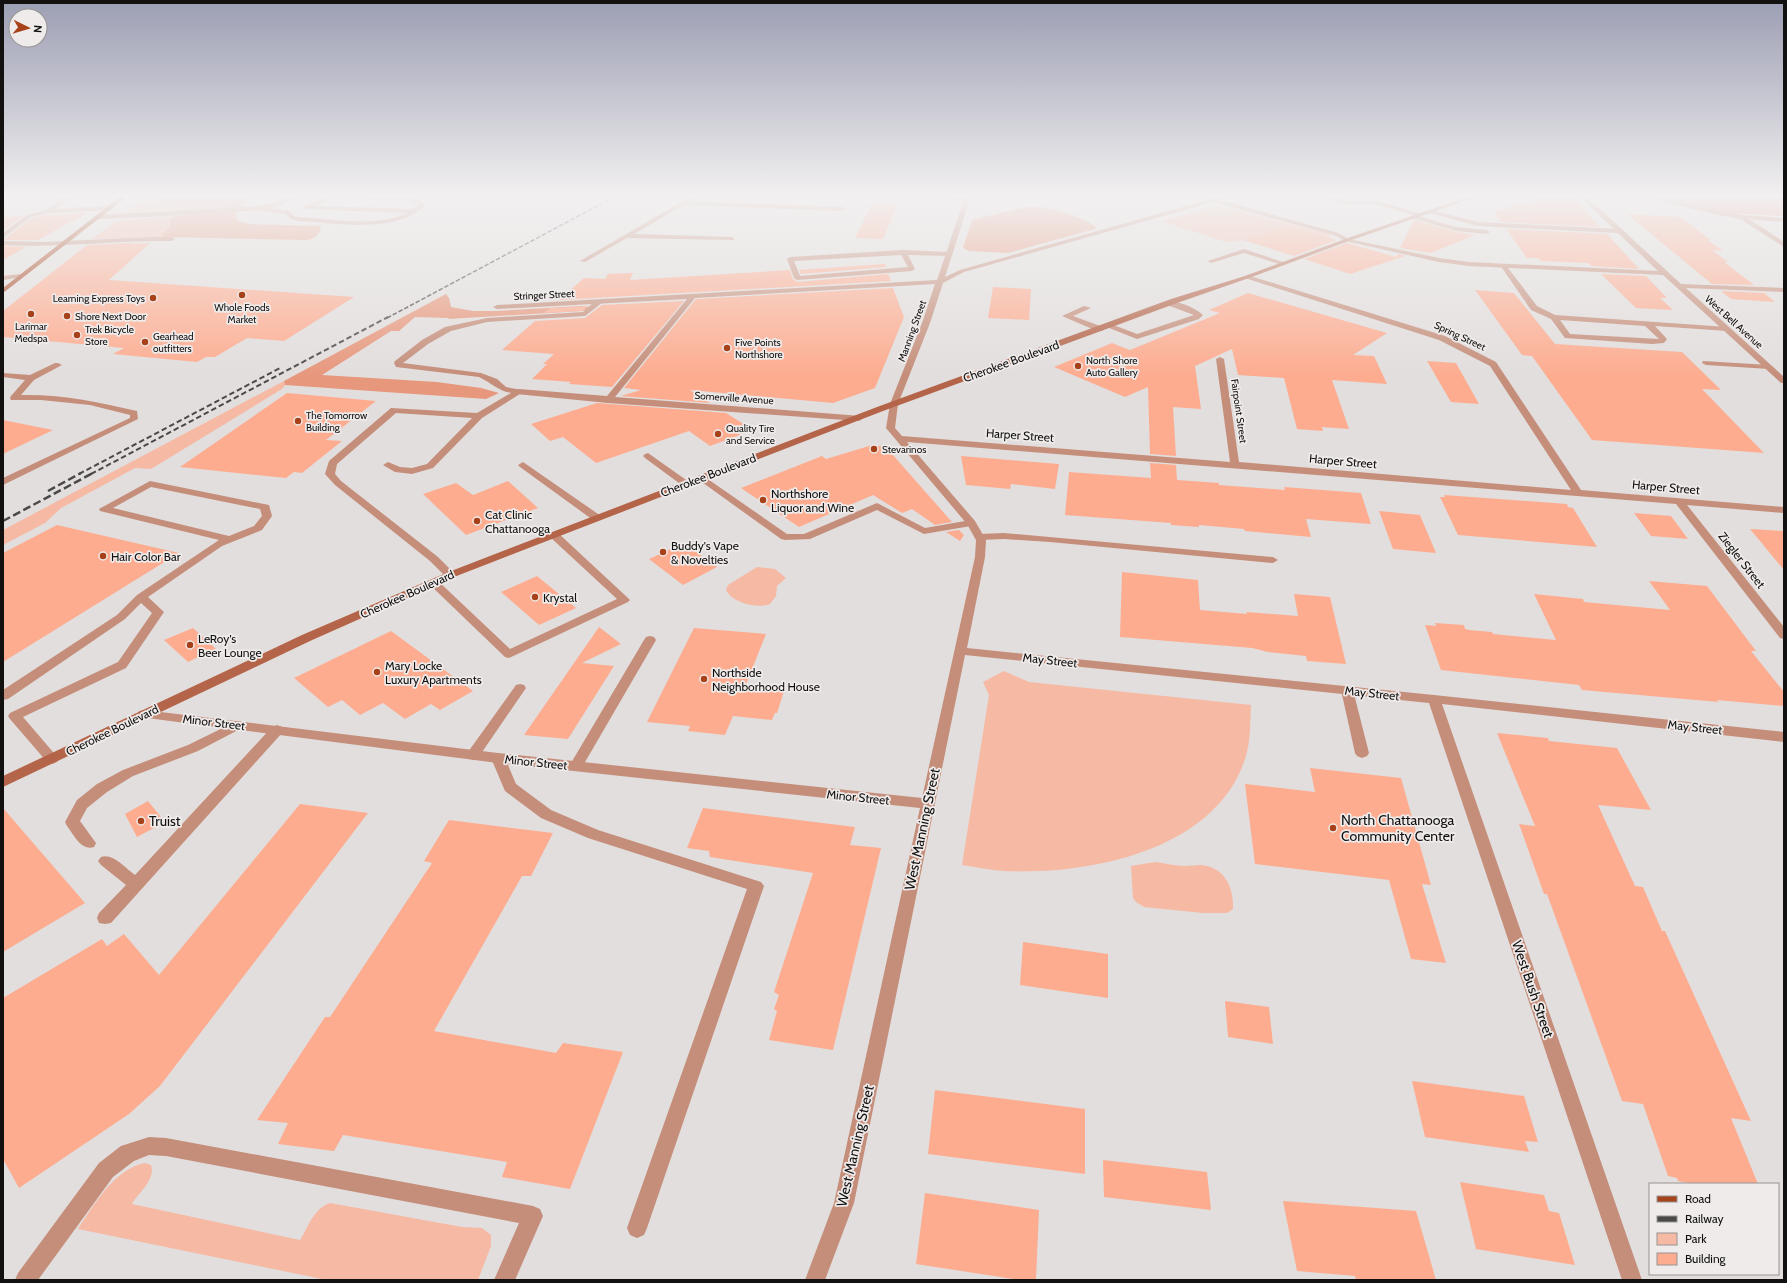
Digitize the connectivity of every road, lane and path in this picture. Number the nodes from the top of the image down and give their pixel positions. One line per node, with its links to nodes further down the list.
1 (48, 256): 17 (main road)
2 (592, 256): 12 (street)
3 (836, 256): 4 (street)
4 (905, 256)
5 (949, 256): 20 (street, Manning Street)
6 (1015, 256): 20 (street, Stringer Street)
7 (1228, 256): 13 (street)
8 (1259, 256): 14 (street)
9 (1305, 256): 14 (main road, Cherokee Boulevard)
10 (1420, 256): 15 (street)
11 (1645, 256): 16 (street, West Bell Avenue)
12 (583, 261)
13 (1211, 261)
14 (1284, 264): 19 (main road, Cherokee Boulevard)
15 (1503, 265): 16 (street); 29 (street)
16 (1664, 273): 21 (street, West Bell Avenue)
17 (21, 276): 18 (street); 22 (main road)
18 (3, 278)
19 (1247, 278): 26 (main road, Cherokee Boulevard); 53 (street, Spring Street)
20 (941, 281): 24 (street, Stringer Street); 42 (street, Manning Street)
21 (1680, 286): 23 (street); 32 (street, West Bell Avenue)
22 (3, 290)
23 (1784, 290)
24 (692, 296): 25 (street, Stringer Street); 41 (street)
25 (599, 302): 27 (street, Stringer Street); 40 (street, Somerville Avenue)
26 (1170, 303): 31 (main road, Cherokee Boulevard); 31 (street)
27 (497, 308)
28 (1087, 308): 31 (street)
29 (1554, 317): 30 (street); 30 (street)
30 (1647, 324): 32 (street)
31 (1104, 327): 42 (main road, Cherokee Boulevard)
32 (1727, 329): 36 (street, West Bell Avenue)
33 (1220, 359): 49 (street, Fairpoint Street)
34 (1706, 363): 36 (street)
35 (58, 365): 38 (street)
36 (1769, 367): 39 (street, West Bell Avenue)
37 (3, 375): 38 (street)
38 (31, 378): 51 (street)
39 (1784, 380)
40 (519, 392): 41 (street, Somerville Avenue); 43 (street)
41 (608, 400): 44 (street, Somerville Avenue)
42 (894, 404): 44 (main road, Cherokee Boulevard); 45 (street, West Manning Street)
43 (479, 416): 47 (street); 62 (street)
44 (858, 418): 50 (main road, Cherokee Boulevard)
45 (899, 439): 49 (street, Harper Street); 57 (street, West Manning Street)
46 (648, 456): 52 (street)
47 (388, 465)
48 (523, 465): 56 (street)
49 (1235, 466): 53 (street, Harper Street)
50 (702, 478): 52 (main road, Cherokee Boulevard); 57 (street)
51 (3, 482)
52 (686, 484): 56 (main road, Cherokee Boulevard)
53 (1578, 493): 54 (street, Harper Street)
54 (1679, 501): 55 (street, Harper Street); 65 (street, Ziegler Street)
55 (1784, 510)
56 (597, 518): 58 (main road, Cherokee Boulevard)
57 (971, 523): 59 (street, West Manning Street)
58 (554, 534): 62 (main road, Cherokee Boulevard); 63 (street)
59 (979, 537): 61 (street); 67 (street, West Manning Street)
60 (230, 539): 60 (street); 64 (street)
61 (1273, 560)
62 (450, 575): 63 (main road, Cherokee Boulevard)
63 (433, 582): 72 (main road, Cherokee Boulevard)
64 (141, 597): 70 (street); 73 (street)
65 (1784, 635)
66 (650, 640): 81 (street)
67 (961, 651): 69 (street, May Street); 83 (street, West Manning Street)
68 (520, 688): 78 (street)
69 (1347, 690): 71 (street, May Street); 77 (street)
70 (3, 696)
71 (1434, 699): 76 (street, May Street); 92 (street, West Bush Street)
72 (144, 714): 74 (street, Minor Street); 80 (main road, Cherokee Boulevard)
73 (9, 715): 80 (street)
74 (237, 725): 75 (street, Minor Street); 84 (street)
75 (277, 730): 78 (street, Minor Street); 86 (street)
76 (1784, 737)
77 (1362, 753)
78 (473, 755): 79 (street, Minor Street)
79 (498, 758): 81 (street, Minor Street); 88 (street)
80 (52, 759): 82 (main road, Cherokee Boulevard)
81 (576, 766): 83 (street, Minor Street)
82 (3, 782)
83 (928, 804): 91 (street, West Manning Street)
84 (90, 843)
85 (106, 861): 86 (street)
86 (135, 884): 87 (street)
87 (105, 918)
88 (637, 1228)
89 (25, 1280): 90 (street)
90 (504, 1280)
91 (815, 1280)
92 (1632, 1280)

